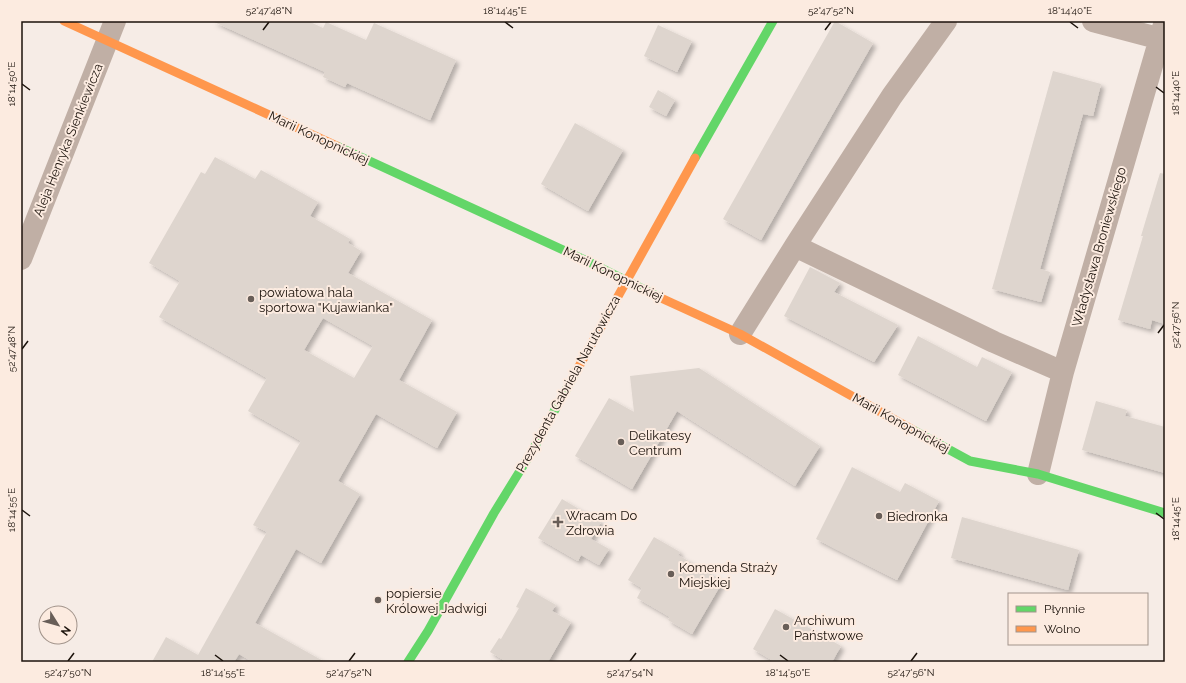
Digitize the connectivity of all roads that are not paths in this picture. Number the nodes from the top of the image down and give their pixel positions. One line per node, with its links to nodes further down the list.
1 (64, 21): 5 (street, Marii Konopnickiej)
2 (773, 21): 9 (street, Prezydenta Gabriela Narutowicza)
3 (946, 21): 7 (street)
4 (1093, 21): 6 (street)
5 (111, 31): 8 (street, Aleja Henryka Sienkiewicza); 9 (street, Marii Konopnickiej)
6 (1163, 33): 11 (street, Władysława Broniewskiego)
7 (795, 246): 10 (street); 11 (street)
8 (21, 259)
9 (626, 280): 10 (street, Marii Konopnickiej); 14 (street, Prezydenta Gabriela Narutowicza)
10 (740, 334): 12 (street, Marii Konopnickiej)
11 (1063, 372): 12 (street, Władysława Broniewskiego)
12 (1038, 474): 13 (street, Marii Konopnickiej)
13 (1165, 513)
14 (408, 662)

